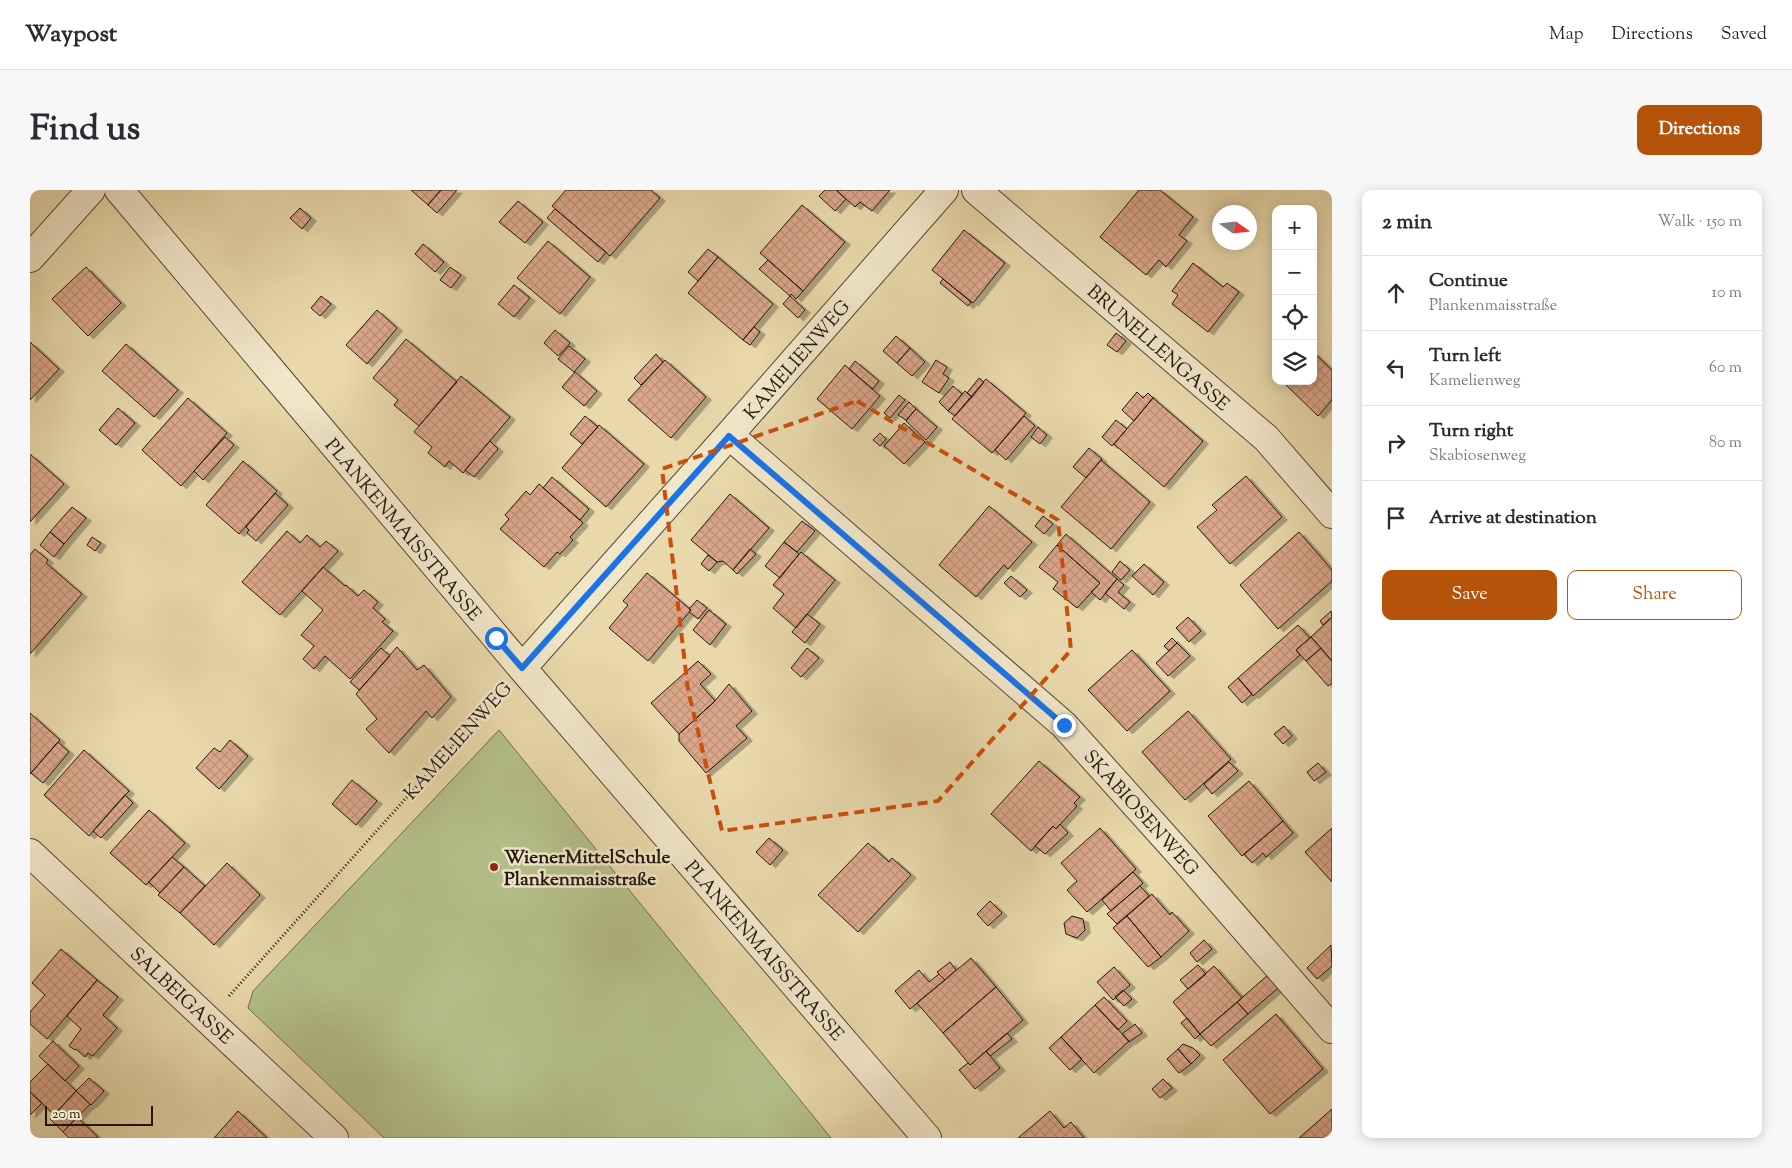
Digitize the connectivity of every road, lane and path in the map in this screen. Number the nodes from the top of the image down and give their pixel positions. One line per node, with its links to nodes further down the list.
1 (91, 190): 5 (street)
2 (120, 190): 8 (street, PLANKENMAISSTRASSE)
3 (944, 190): 6 (street, KAMELIENWEG)
4 (976, 190): 7 (street, BRUNELLENGASSE)
5 (30, 258)
6 (729, 436): 8 (street, KAMELIENWEG); 11 (street, SKABIOSENWEG)
7 (1332, 514)
8 (522, 668): 10 (path, KAMELIENWEG); 13 (street, PLANKENMAISSTRASSE)
9 (30, 853): 10 (street, SALBEIGASSE)
10 (208, 1020): 12 (street, SALBEIGASSE)
11 (1332, 1029)
12 (334, 1138)
13 (927, 1138)

